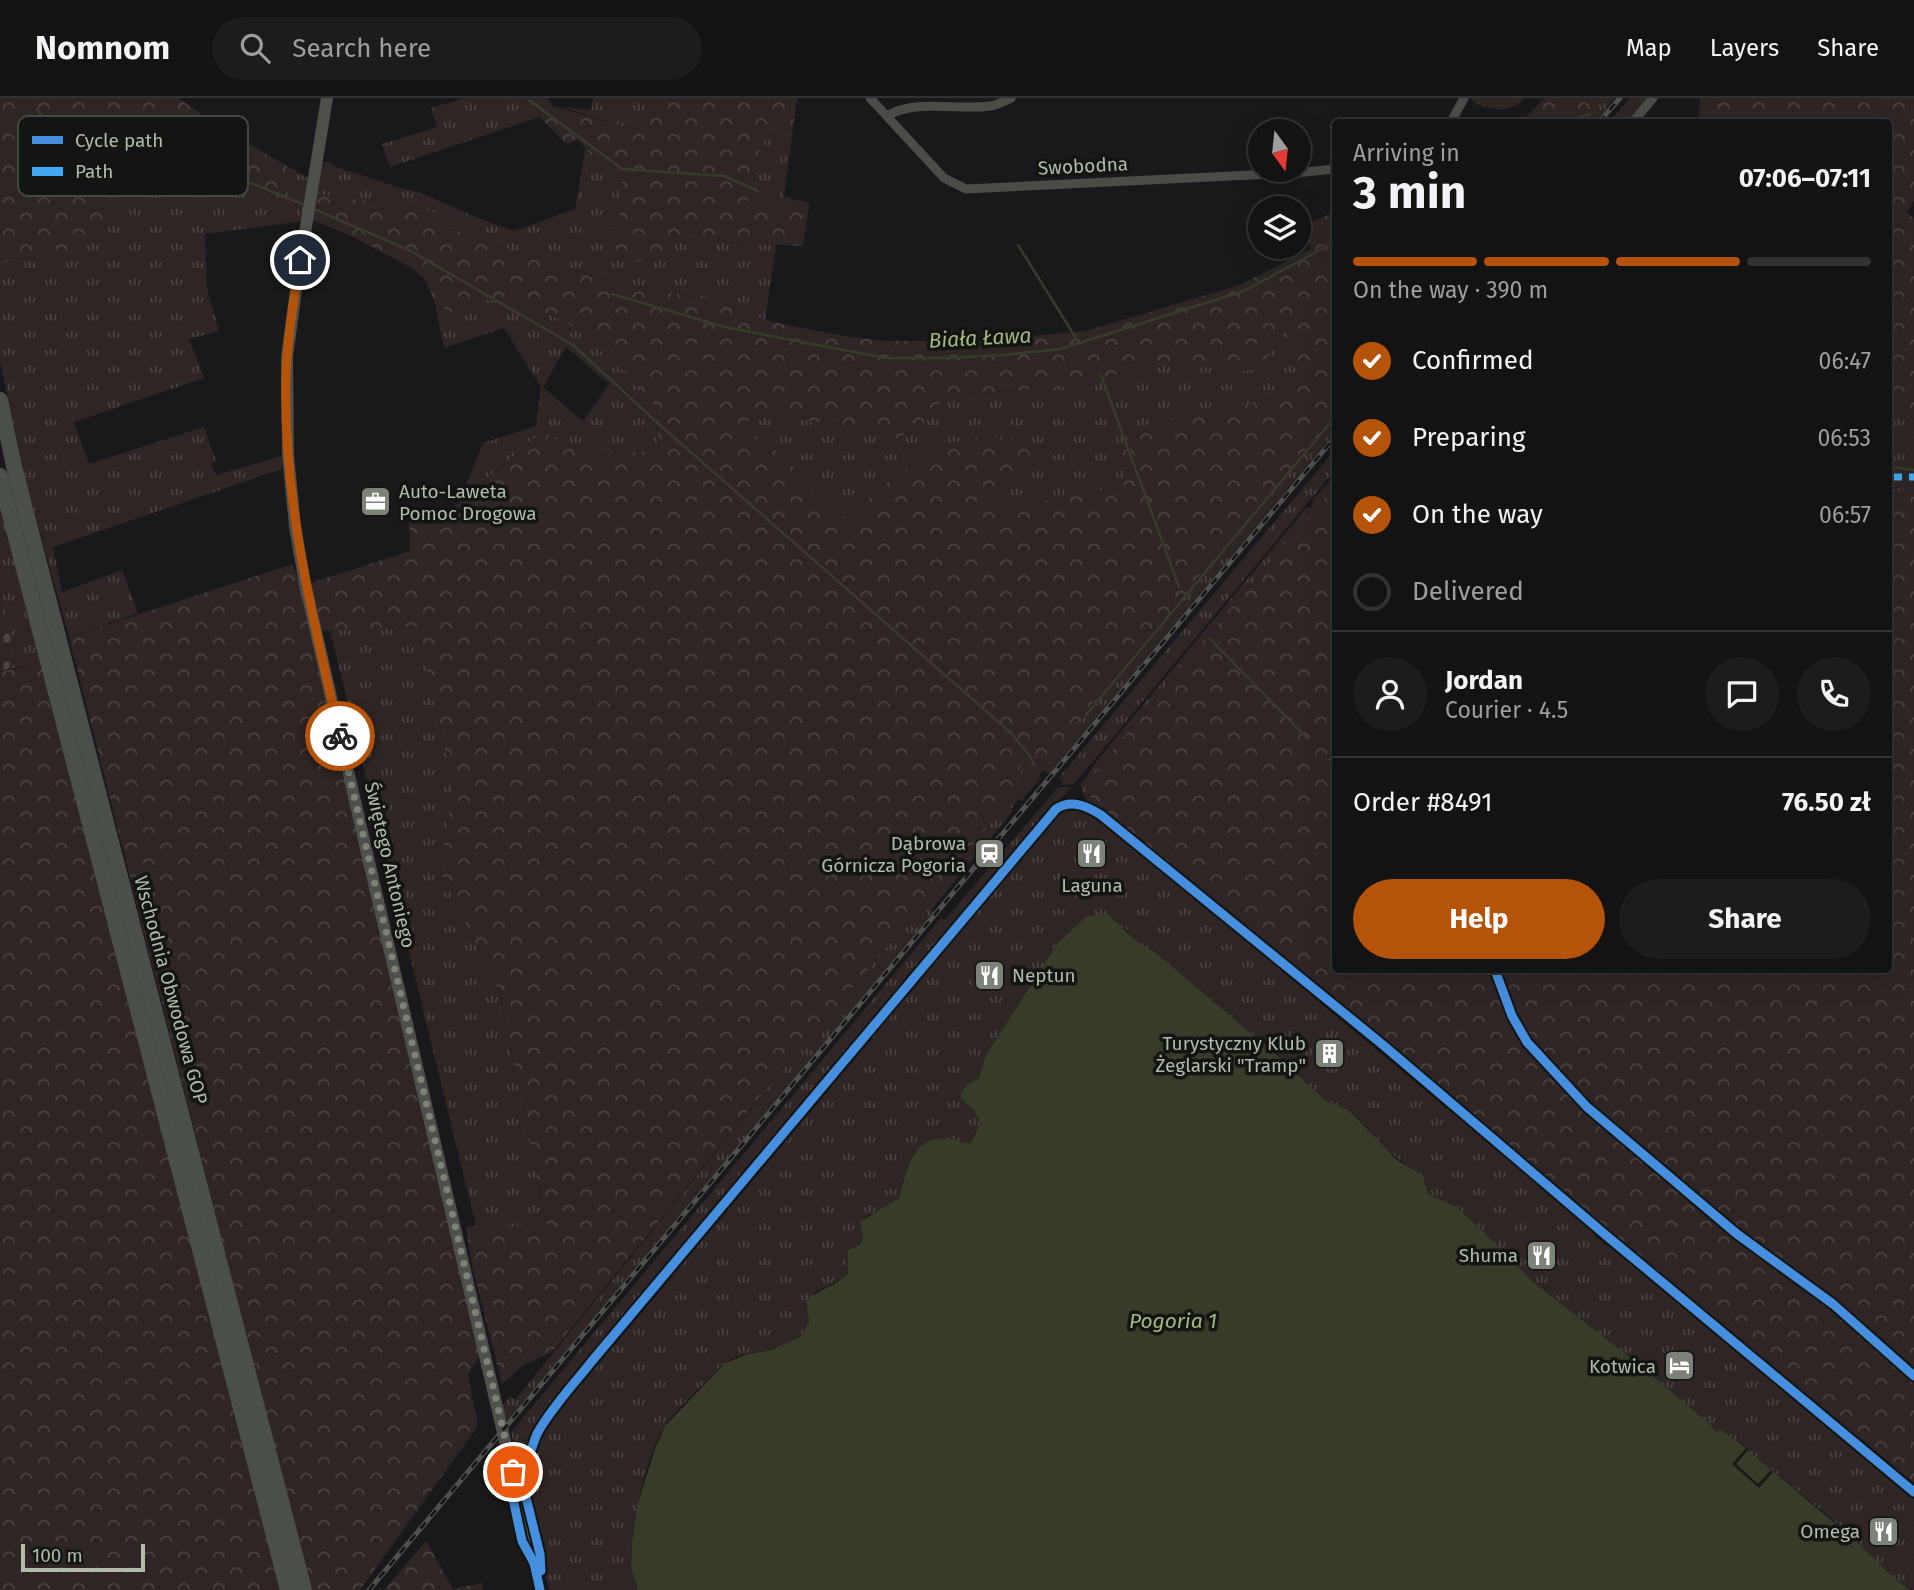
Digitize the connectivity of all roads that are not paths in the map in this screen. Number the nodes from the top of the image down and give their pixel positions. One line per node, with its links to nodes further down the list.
1 (327, 98): 14 (street, Świętego Antoniego)
2 (870, 98): 6 (street, Swobodna)
3 (1011, 98): 6 (street)
4 (1464, 98): 7 (street)
5 (1653, 98): 8 (street)
6 (887, 116): 9 (street, Swobodna)
7 (1453, 119)
8 (1636, 119)
9 (1332, 169)
10 (0, 400): 13 (highway, Wschodnia Obwodowa GOP)
11 (0, 476): 12 (highway, Wschodnia Obwodowa GOP)
12 (288, 1590)
13 (304, 1590)
14 (540, 1590)

